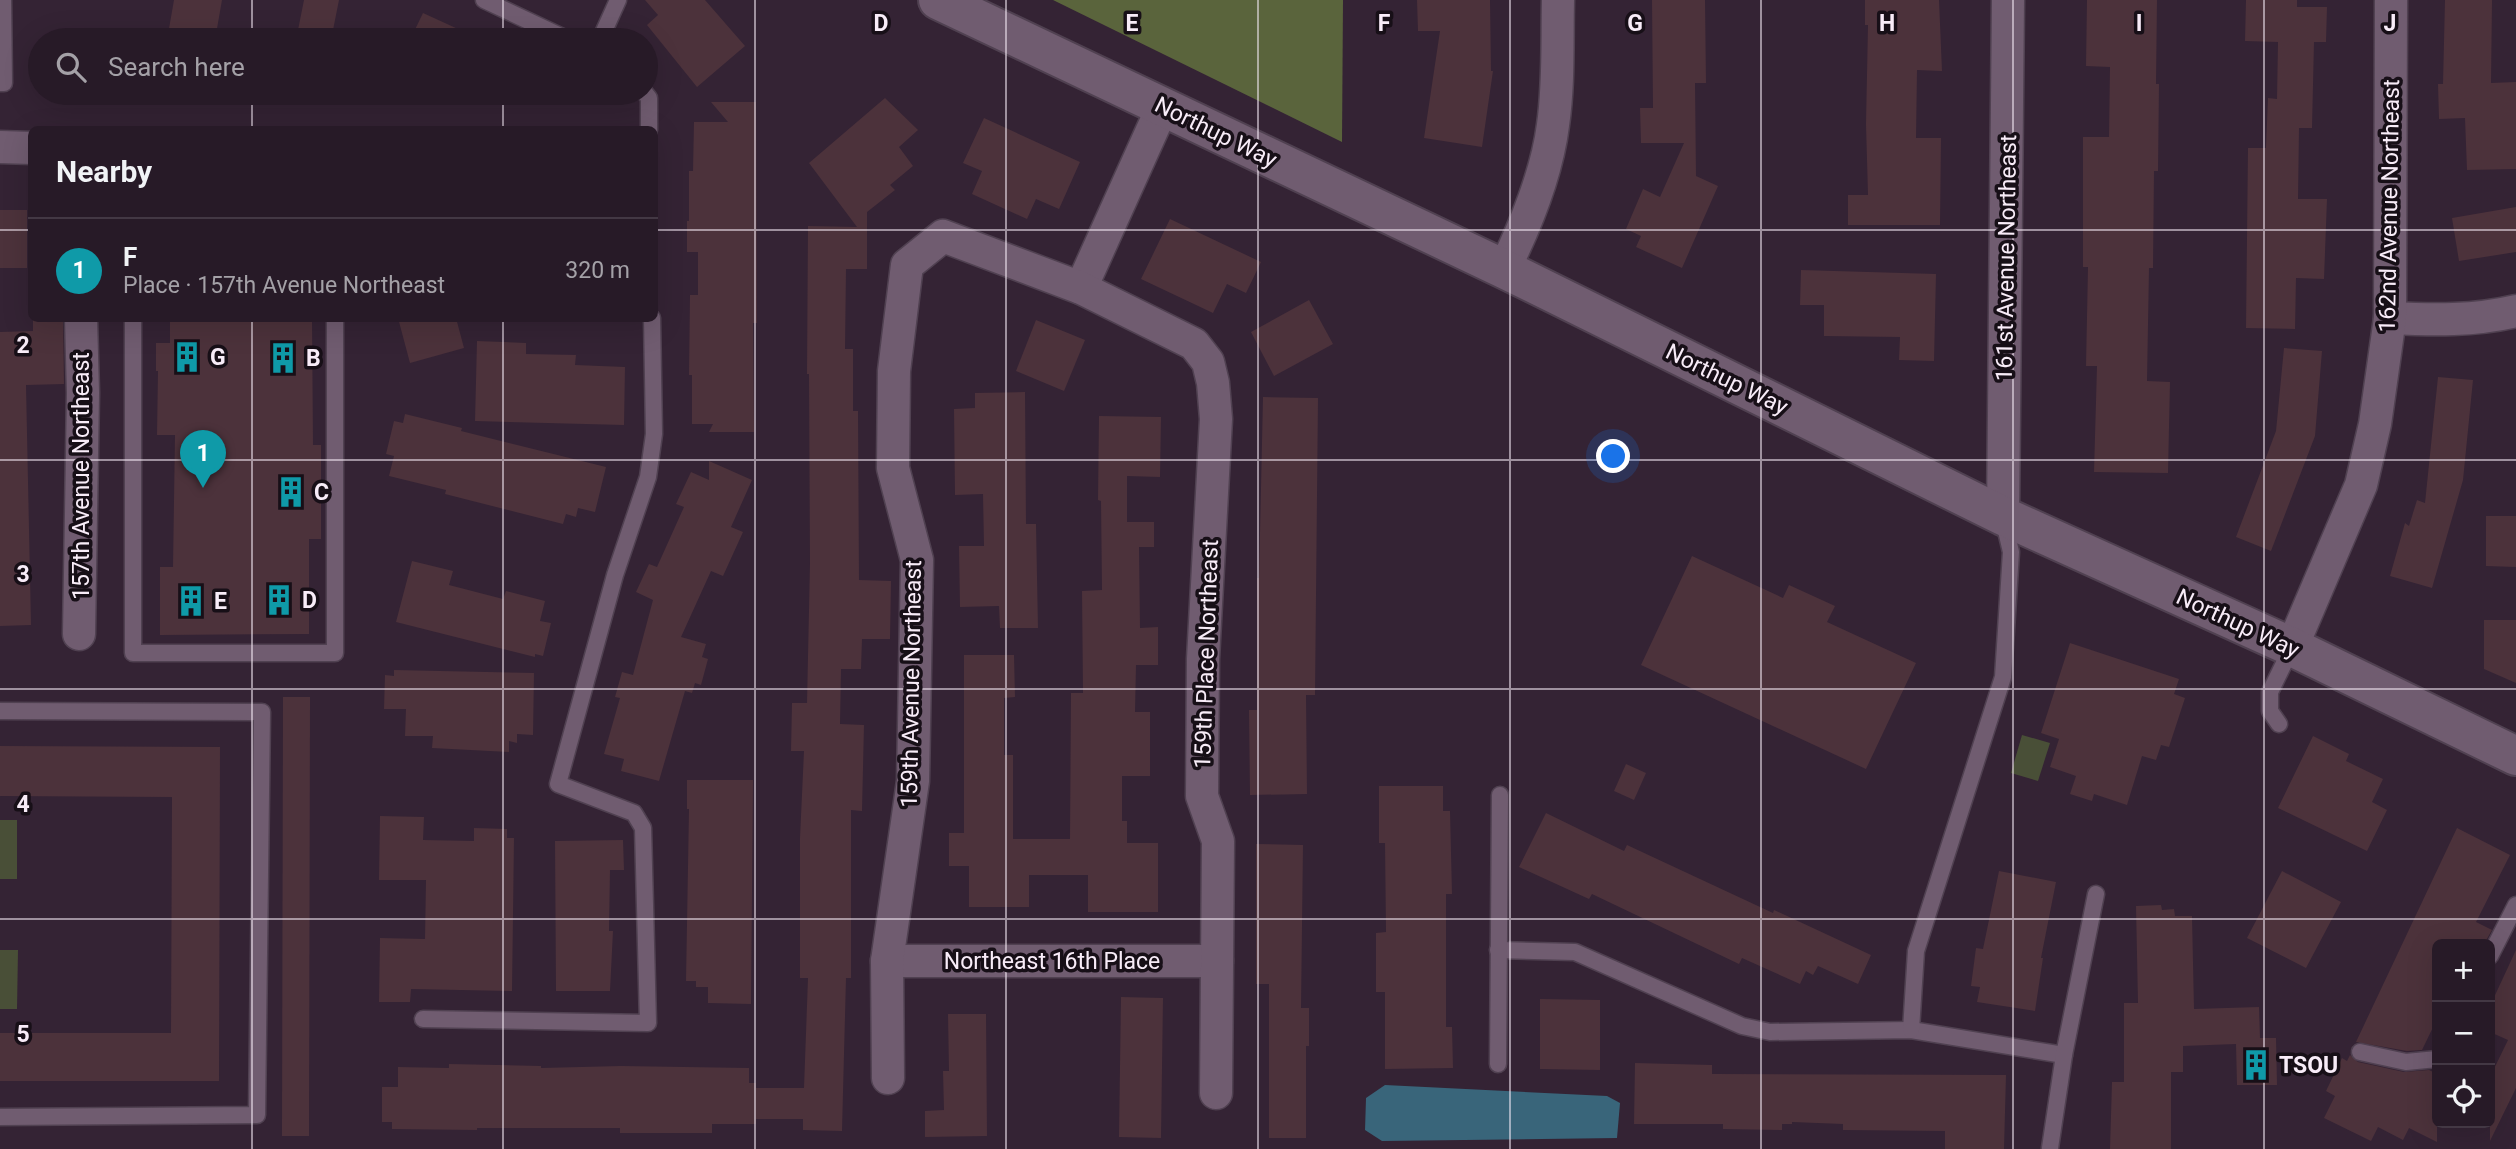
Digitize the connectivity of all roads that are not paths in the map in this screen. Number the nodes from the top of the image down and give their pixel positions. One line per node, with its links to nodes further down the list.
1 (4, 0): 10 (lane)
2 (484, 0): 8 (lane)
3 (618, 0): 9 (lane)
4 (938, 0): 12 (street, Northup Way)
5 (1558, 0): 16 (street)
6 (2008, 0): 24 (street, 161st Avenue Northeast)
7 (2391, 0): 19 (street, 162nd Avenue Northeast)
8 (544, 28)
9 (605, 28)
10 (0, 83)
11 (649, 105): 13 (lane)
12 (1163, 106): 16 (street, Northup Way); 17 (street)
13 (649, 126)
14 (0, 147): 15 (street)
15 (28, 148)
16 (1504, 269): 24 (street, Northup Way)
17 (1081, 288): 35 (street, 159th Avenue Northeast); 36 (street, 159th Place Northeast)
18 (2516, 311): 19 (street)
19 (2390, 318): 26 (street, 162nd Avenue Northeast)
20 (81, 322): 25 (street, 157th Avenue Northeast)
21 (133, 322): 22 (lane)
22 (335, 322)
23 (652, 322): 37 (lane)
24 (2003, 516): 26 (street, Northup Way); 38 (lane)
25 (79, 634)
26 (2291, 647): 28 (lane); 29 (street, Northup Way)
27 (0, 711): 45 (lane)
28 (2279, 723)
29 (2516, 756)
30 (1500, 795): 34 (lane)
31 (2096, 894): 40 (lane)
32 (2516, 905): 33 (lane)
33 (2495, 946)
34 (1498, 950): 38 (lane); 42 (lane)
35 (887, 961): 36 (street, Northeast 16th Place); 43 (street, 159th Avenue Northeast)
36 (1217, 961): 44 (street, 159th Place Northeast)
37 (423, 1019)
38 (1911, 1030): 40 (lane)
39 (2360, 1052): 41 (lane)
40 (2064, 1055): 46 (lane)
41 (2432, 1059)
42 (1498, 1064)
43 (888, 1078)
44 (1216, 1093)
45 (0, 1117)
46 (2050, 1148)

